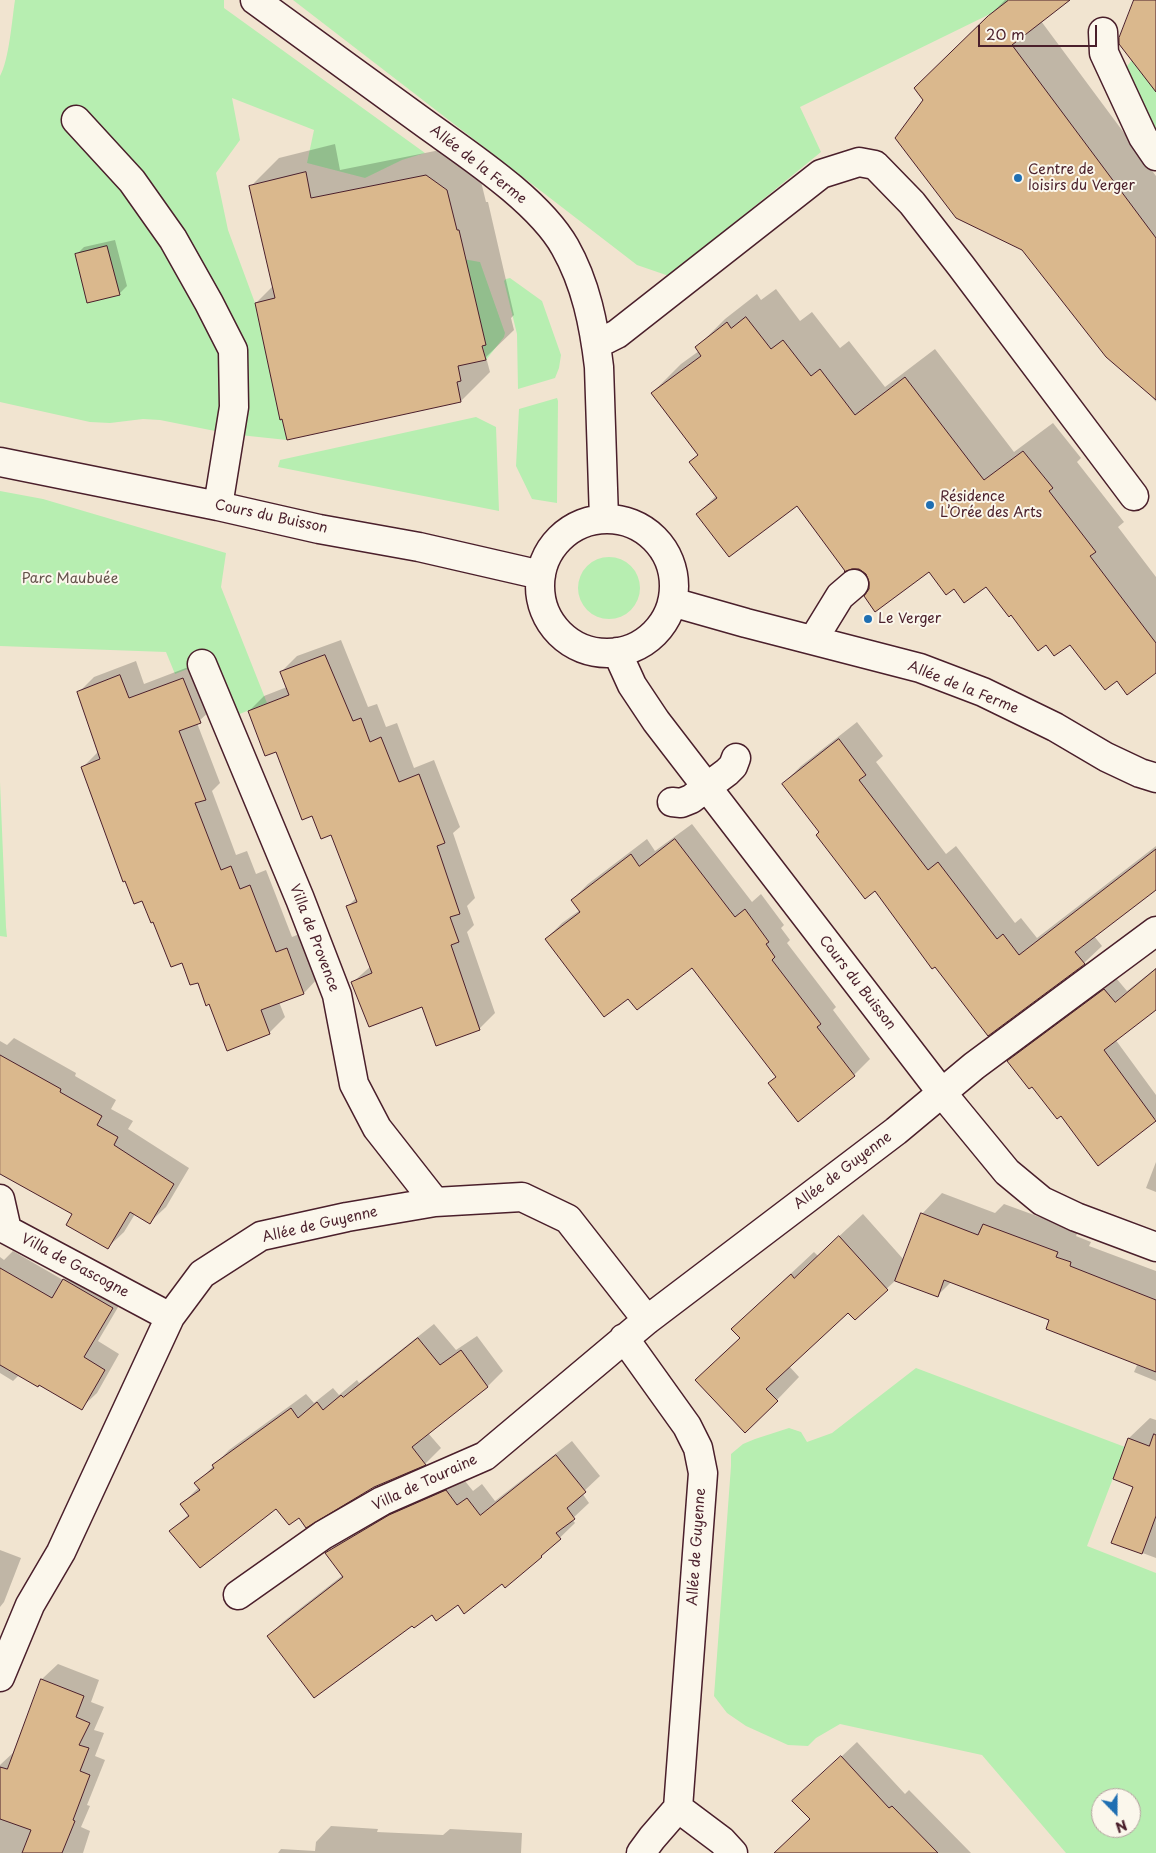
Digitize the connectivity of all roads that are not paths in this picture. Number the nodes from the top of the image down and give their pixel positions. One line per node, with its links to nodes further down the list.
1 (255, 0): 5 (street, Allée de la Ferme)
2 (1103, 32): 4 (street)
3 (76, 120): 8 (street)
4 (1156, 156)
5 (596, 344): 7 (street); 9 (street, Allée de la Ferme)
6 (0, 462): 8 (street, Cours du Buisson)
7 (1134, 496)
8 (218, 506): 10 (street, Cours du Buisson)
9 (604, 519): 10 (street); 12 (street)
10 (541, 575): 14 (street)
11 (854, 584): 13 (street)
12 (672, 602): 13 (street, Allée de la Ferme); 14 (street)
13 (813, 640): 17 (street, Allée de la Ferme)
14 (617, 652): 18 (street, Cours du Buisson)
15 (202, 664): 23 (street, Villa de Provence)
16 (736, 758): 18 (street)
17 (1156, 778)
18 (707, 788): 19 (street); 21 (street, Cours du Buisson)
19 (672, 802)
20 (1156, 931): 21 (street, Allée de Guyenne)
21 (942, 1093): 24 (street, Cours du Buisson); 26 (street, Allée de Guyenne)
22 (0, 1199): 25 (street, Villa de Gascogne)
23 (435, 1202): 25 (street, Allée de Guyenne); 26 (street, Allée de Guyenne)
24 (1156, 1247)
25 (170, 1317): 29 (street, Allée de Guyenne)
26 (647, 1320): 27 (street, Allée de Guyenne)
27 (624, 1338): 28 (street, Villa de Touraine); 30 (street, Allée de Guyenne)
28 (238, 1595)
29 (0, 1677)
30 (678, 1808): 31 (street); 32 (street)
31 (641, 1853)
32 (734, 1853)

